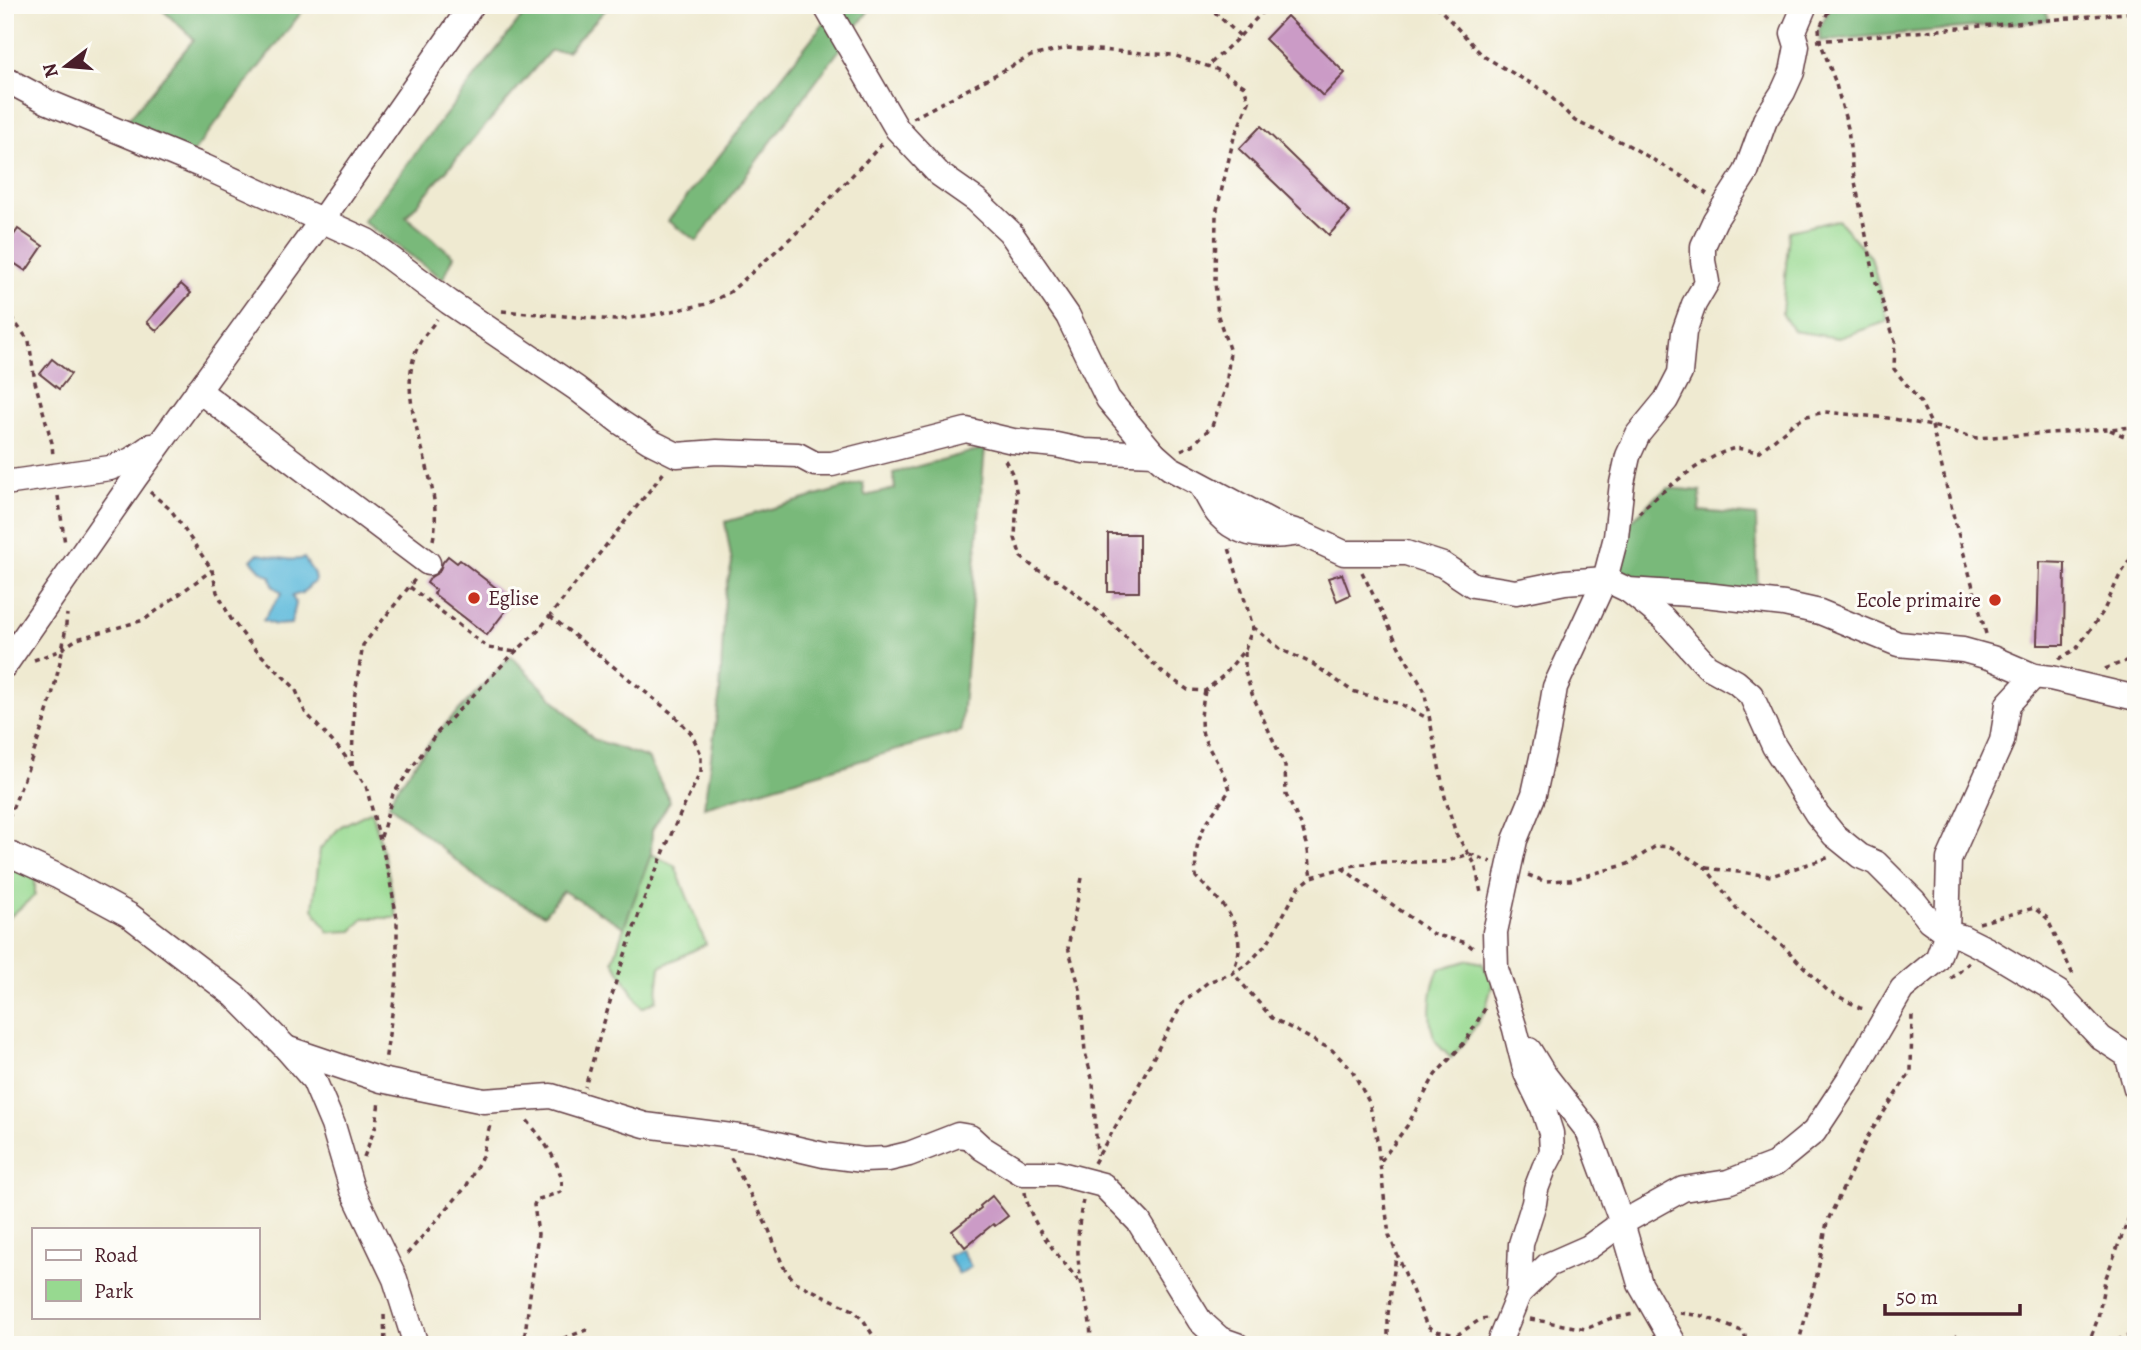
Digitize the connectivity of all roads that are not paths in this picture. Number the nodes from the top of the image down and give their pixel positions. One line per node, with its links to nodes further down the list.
1 (472, 5): 5 (street)
2 (825, 5): 8 (street)
3 (1805, 5): 11 (street)
4 (5, 79): 5 (street)
5 (322, 220): 6 (street); 8 (street)
6 (198, 390): 7 (street); 10 (street)
7 (169, 433): 9 (street); 13 (street)
8 (1154, 454): 11 (street)
9 (5, 483)
10 (428, 563)
11 (1605, 579): 12 (street); 18 (street)
12 (1628, 590): 14 (street); 17 (street)
13 (5, 665)
14 (2034, 676): 15 (street); 17 (street)
15 (2136, 698)
16 (5, 852): 19 (street)
17 (1947, 933): 20 (street); 21 (street)
18 (1515, 1029): 21 (street); 22 (street)
19 (286, 1048): 23 (street); 24 (street)
20 (2136, 1088)
21 (1622, 1223): 22 (street); 26 (street)
22 (1514, 1303): 25 (street)
23 (416, 1345)
24 (1237, 1345)
25 (1498, 1345)
26 (1675, 1345)

